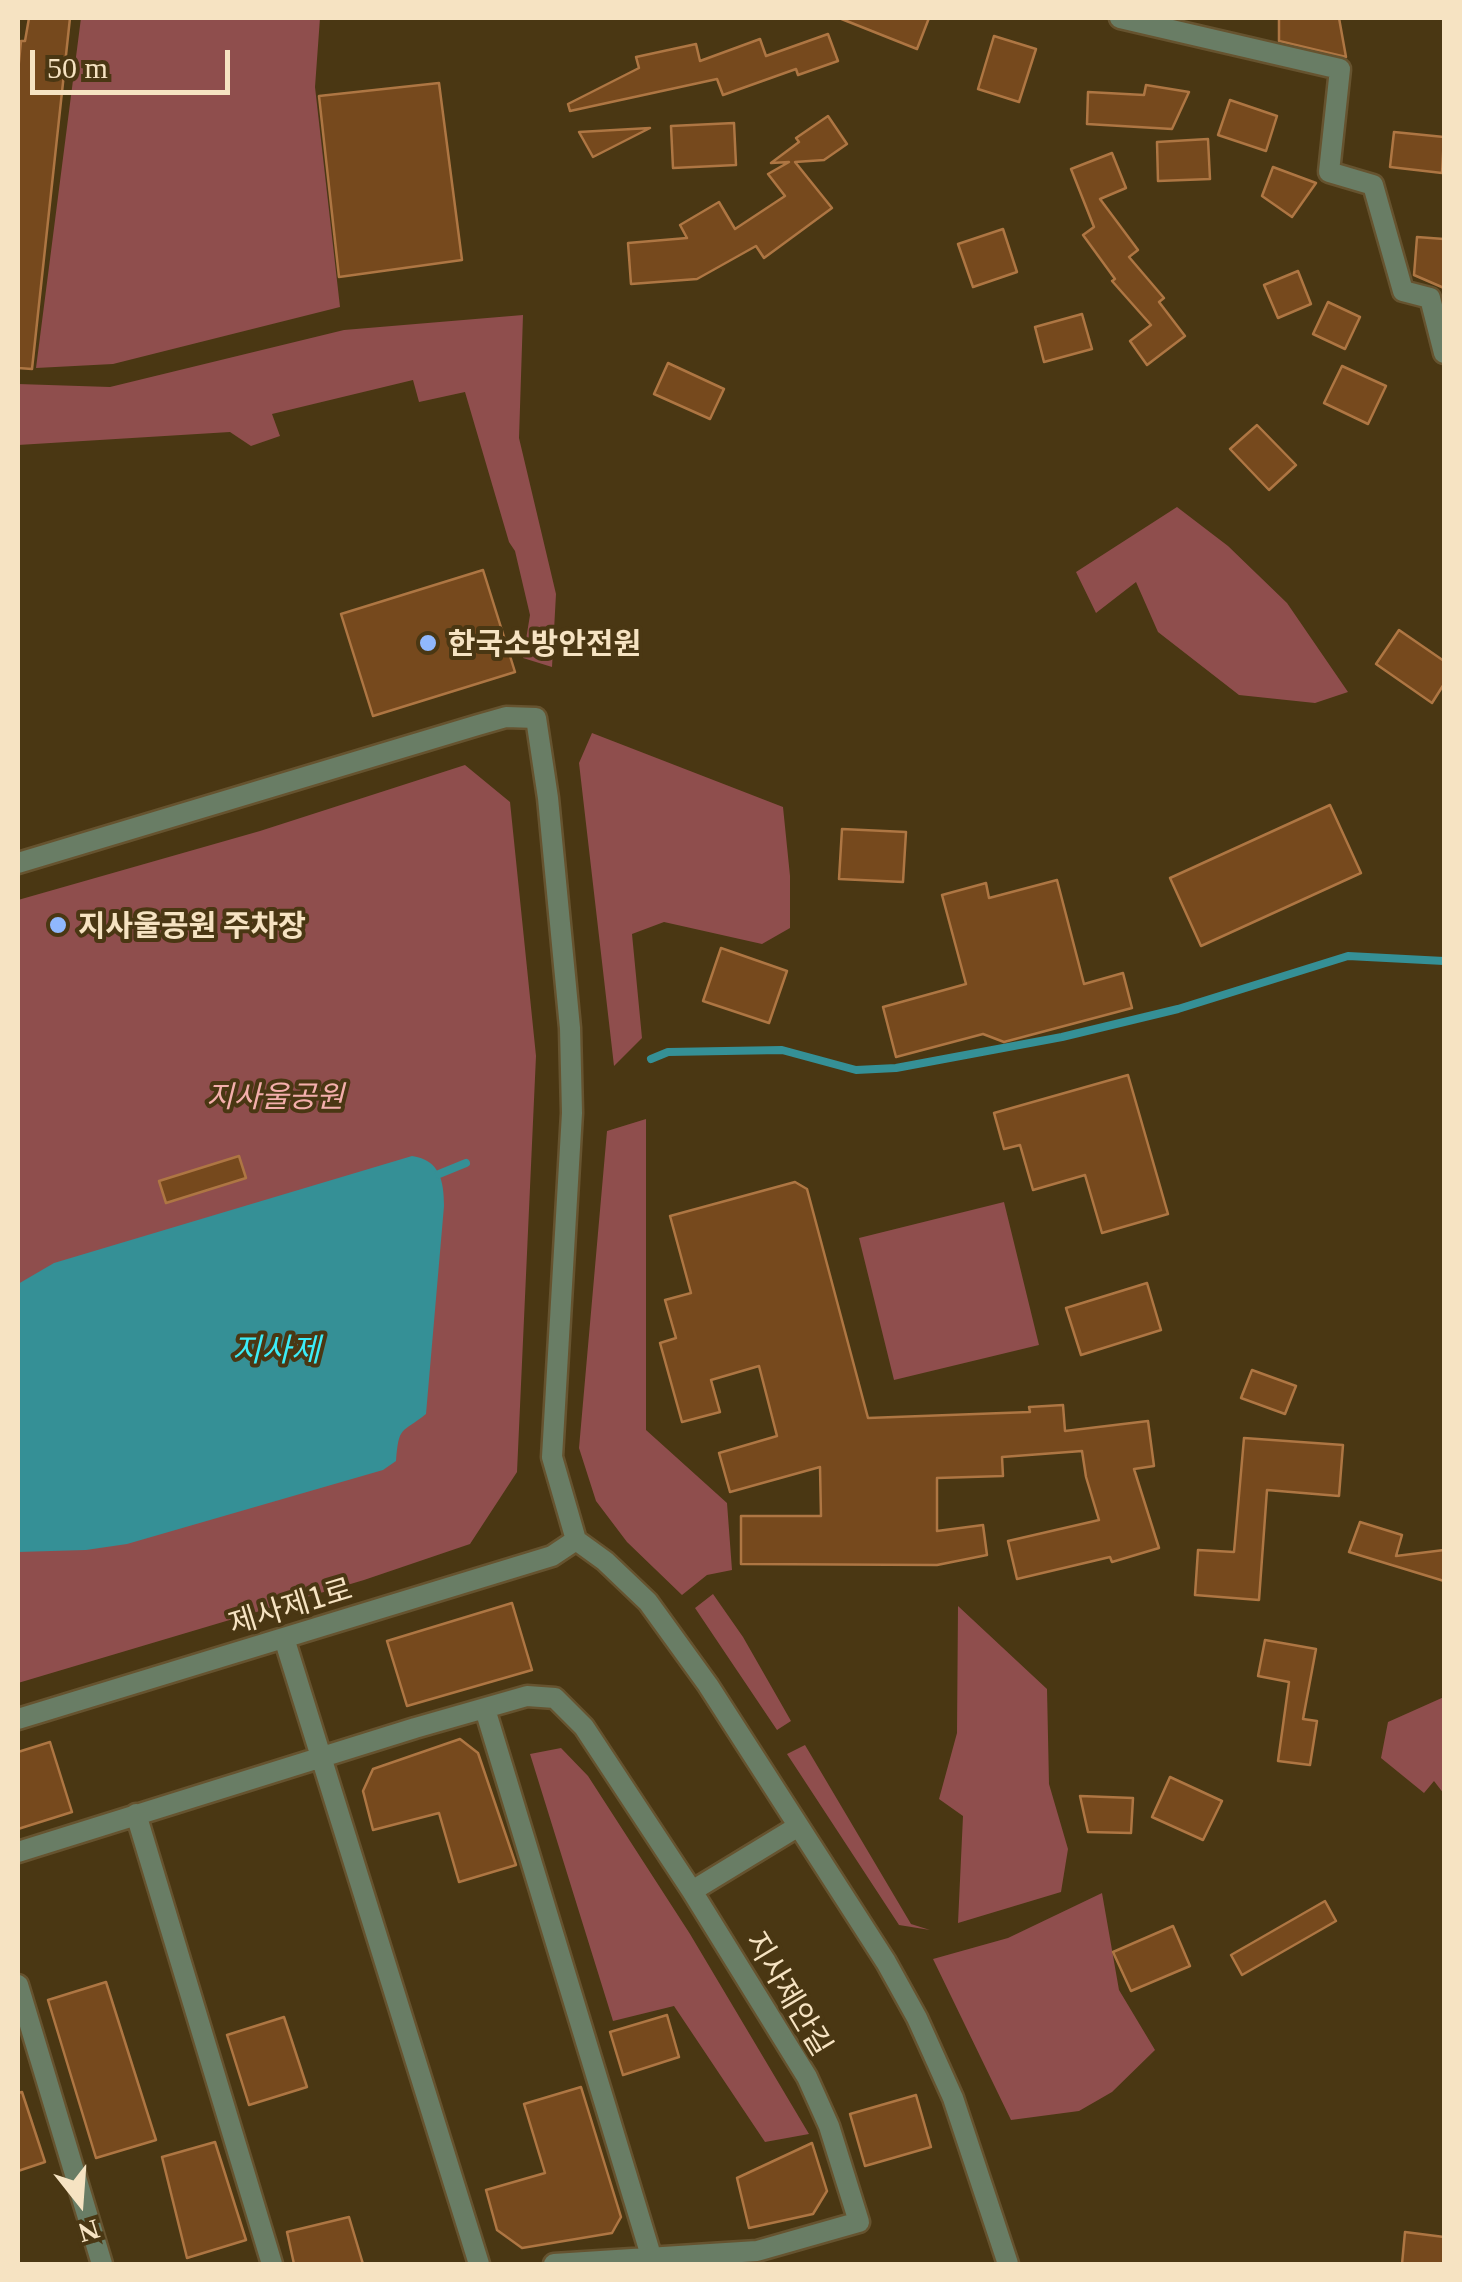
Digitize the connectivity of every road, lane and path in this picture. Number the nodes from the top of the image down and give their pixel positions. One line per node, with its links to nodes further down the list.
1 (1120, 18): 2 (street)
2 (1444, 353)
3 (18, 863): 4 (street)
4 (576, 1540): 5 (street, 제사제1로); 10 (street)
5 (284, 1638): 7 (street, 제사제1로); 8 (street)
6 (485, 1709): 8 (street, 지사제안길); 12 (street, 지사제안길); 14 (street)
7 (18, 1719)
8 (323, 1756): 9 (street, 지사제안길); 17 (street)
9 (136, 1814): 11 (street, 지사제안길); 16 (street)
10 (798, 1826): 12 (street); 19 (street)
11 (18, 1852)
12 (692, 1891): 14 (street, 지사제안길)
13 (18, 1986): 15 (street)
14 (652, 2259): 18 (street, 지사제안길)
15 (102, 2264)
16 (272, 2264)
17 (479, 2264)
18 (554, 2264)
19 (1008, 2264)

